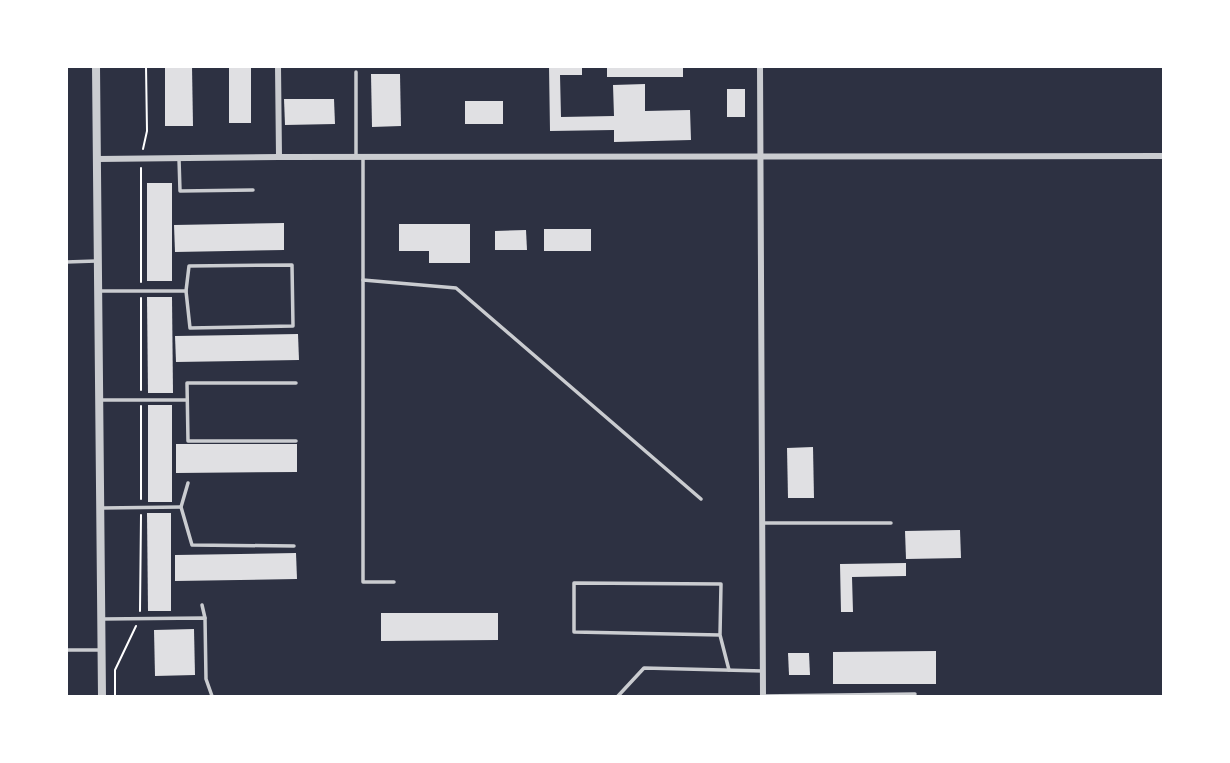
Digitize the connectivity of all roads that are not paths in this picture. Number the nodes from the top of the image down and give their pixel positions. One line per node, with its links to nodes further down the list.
1 (96, 66): 9 (street)
2 (278, 66): 6 (street)
3 (760, 66): 8 (street)
4 (356, 72): 7 (lane)
5 (1164, 156): 8 (street)
6 (279, 157): 7 (street); 10 (street)
7 (359, 157): 8 (street); 14 (lane)
8 (760, 157): 25 (street)
9 (98, 159): 10 (street); 12 (street)
10 (179, 159): 11 (lane)
11 (253, 190)
12 (98, 261): 13 (lane); 15 (street)
13 (66, 262)
14 (363, 280): 22 (lane); 28 (lane)
15 (99, 291): 16 (lane); 18 (street)
16 (186, 291): 16 (lane)
17 (296, 383): 19 (lane)
18 (100, 400): 19 (lane); 24 (street)
19 (186, 400): 20 (lane)
20 (296, 441)
21 (188, 483): 23 (lane)
22 (701, 499)
23 (181, 507): 24 (lane); 27 (lane)
24 (102, 508): 31 (street)
25 (762, 523): 26 (lane); 36 (street)
26 (891, 523)
27 (294, 546)
28 (394, 582)
29 (202, 605): 30 (lane)
30 (205, 618): 31 (lane); 39 (lane)
31 (102, 619): 33 (street)
32 (720, 635): 32 (lane); 35 (lane)
33 (102, 649): 34 (lane); 38 (street)
34 (66, 650)
35 (729, 670): 36 (lane); 40 (lane)
36 (763, 671): 41 (street)
37 (915, 694): 41 (lane)
38 (102, 696)
39 (212, 696)
40 (618, 696)
41 (763, 696)

